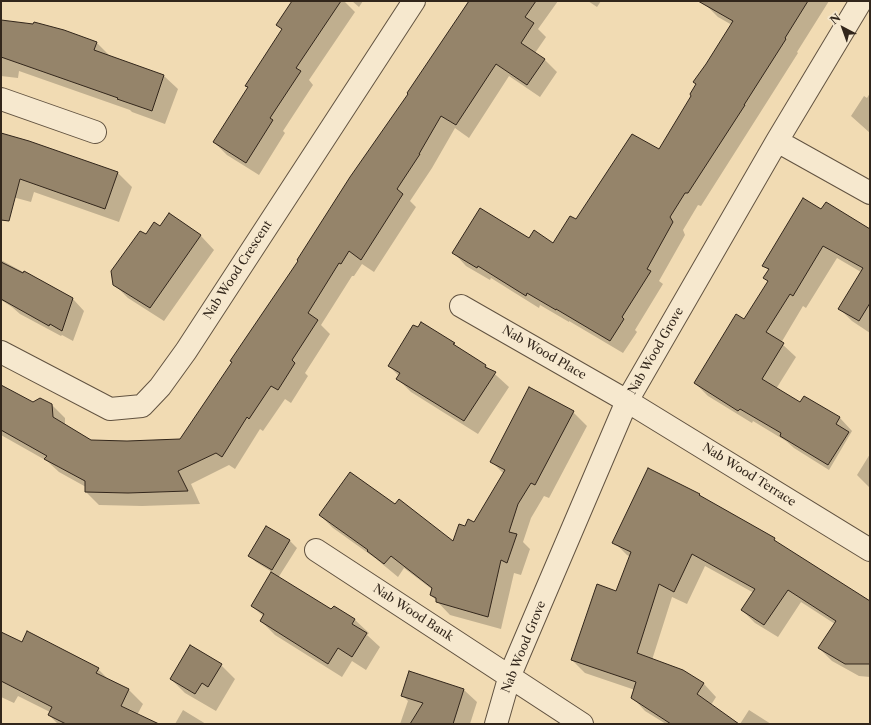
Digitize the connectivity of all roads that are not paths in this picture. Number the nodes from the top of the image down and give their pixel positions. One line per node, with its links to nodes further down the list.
1 (414, 1): 8 (street, Nab Wood Crescent)
2 (861, 1): 5 (street, Nab Wood Grove)
3 (1, 99): 4 (street)
4 (95, 132)
5 (777, 141): 6 (street); 9 (street, Nab Wood Grove)
6 (870, 192)
7 (461, 306): 9 (street, Nab Wood Place)
8 (1, 352)
9 (627, 401): 11 (street, Nab Wood Terrace); 12 (street, Nab Wood Grove)
10 (316, 550): 12 (street, Nab Wood Bank)
11 (870, 550)
12 (510, 676): 13 (street, Nab Wood Grove); 14 (street, Nab Wood Bank)
13 (496, 724)
14 (582, 724)

